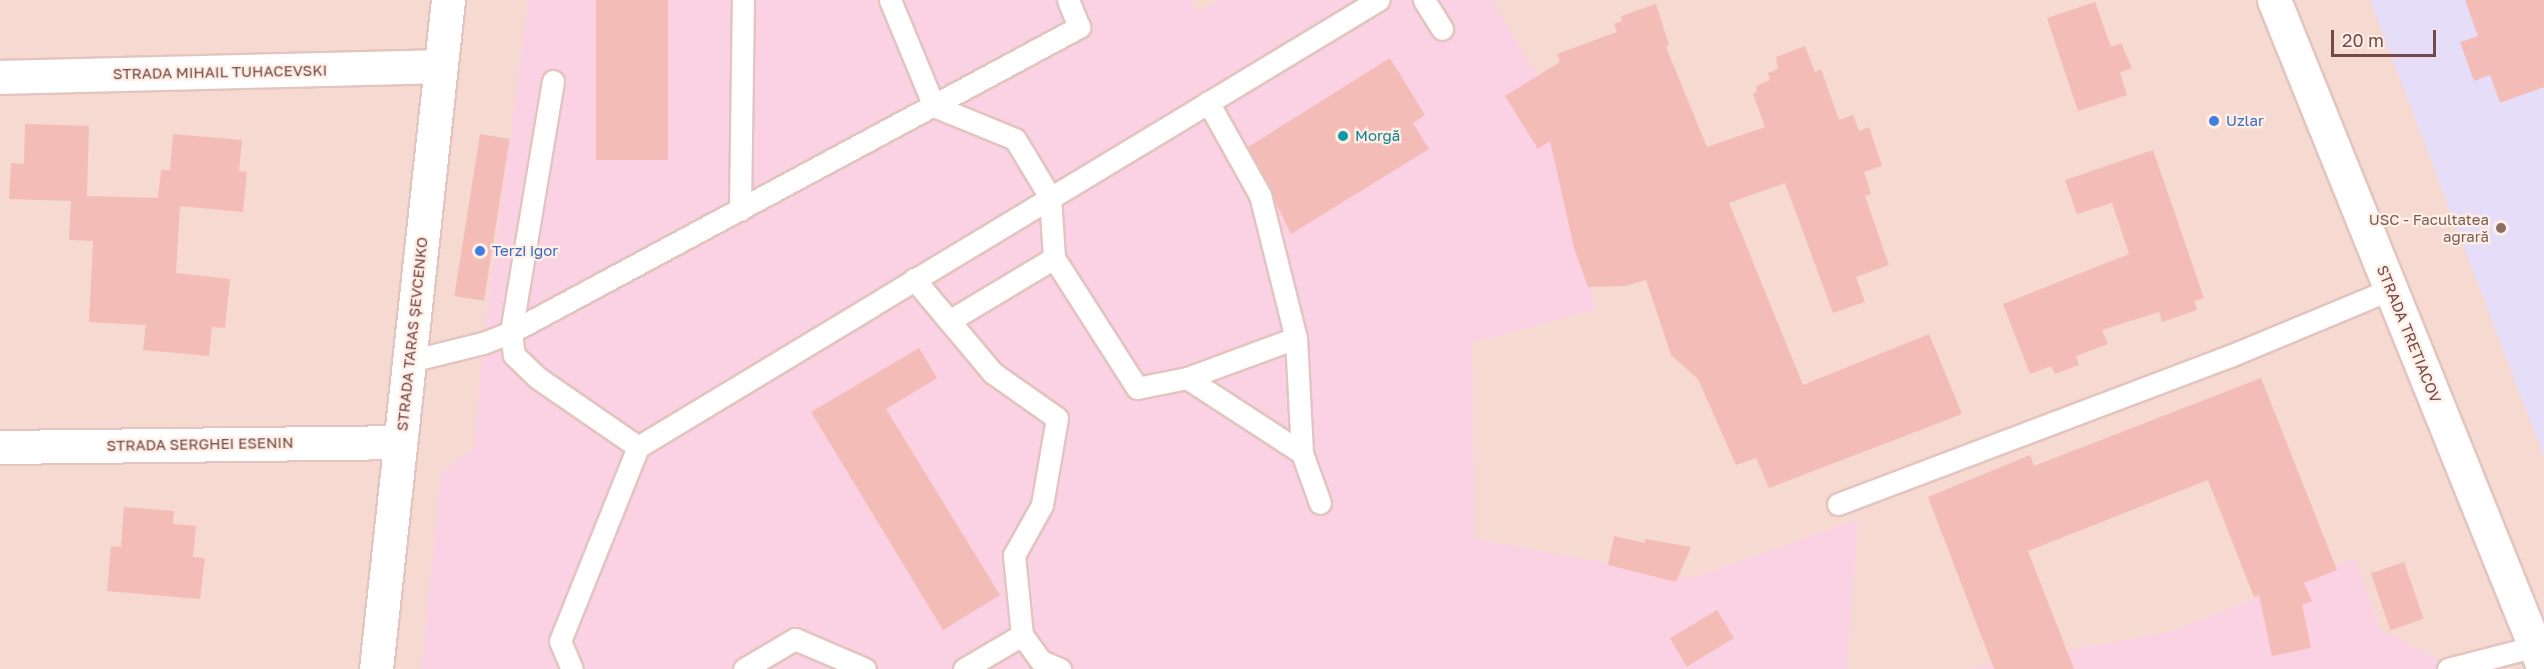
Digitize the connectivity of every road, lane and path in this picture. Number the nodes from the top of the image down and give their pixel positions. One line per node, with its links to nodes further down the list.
1 (448, 0): 9 (street, STRADA TARAS ȘEVCENKO)
2 (743, 0): 15 (lane)
3 (890, 0): 13 (lane)
4 (1068, 0): 13 (lane)
5 (1378, 0): 12 (lane)
6 (1424, 0): 8 (lane)
7 (2274, 0): 18 (street, STRADA TRETIACOV)
8 (1442, 29)
9 (440, 66): 10 (street, STRADA MIHAIL TUHACEVSKI); 22 (street, STRADA TARAS ȘEVCENKO)
10 (0, 78)
11 (552, 81): 20 (lane)
12 (1208, 102): 14 (lane); 21 (lane)
13 (934, 106): 14 (lane); 15 (lane)
14 (1050, 197): 16 (lane); 17 (lane)
15 (740, 210): 20 (lane)
16 (1054, 258): 19 (lane); 23 (lane)
17 (914, 279): 19 (lane); 26 (lane)
18 (2391, 289): 29 (lane); 31 (street, STRADA TRETIACOV)
19 (949, 321): 30 (lane)
20 (510, 332): 22 (lane); 26 (lane)
21 (1296, 338): 23 (lane); 27 (lane)
22 (410, 361): 24 (street, STRADA TARAS ȘEVCENKO)
23 (1187, 378): 27 (lane)
24 (400, 442): 25 (street, STRADA SERGHEI ESENIN); 32 (street, STRADA TARAS ȘEVCENKO)
25 (0, 447)
26 (638, 447): 33 (lane)
27 (1302, 453): 28 (lane)
28 (1320, 503)
29 (1838, 504)
30 (1022, 635): 36 (lane); 37 (lane)
31 (2541, 652): 38 (lane)
32 (376, 669)
33 (572, 669)
34 (744, 669): 35 (lane)
35 (865, 669)
36 (964, 669)
37 (1060, 669)
38 (2448, 669)

